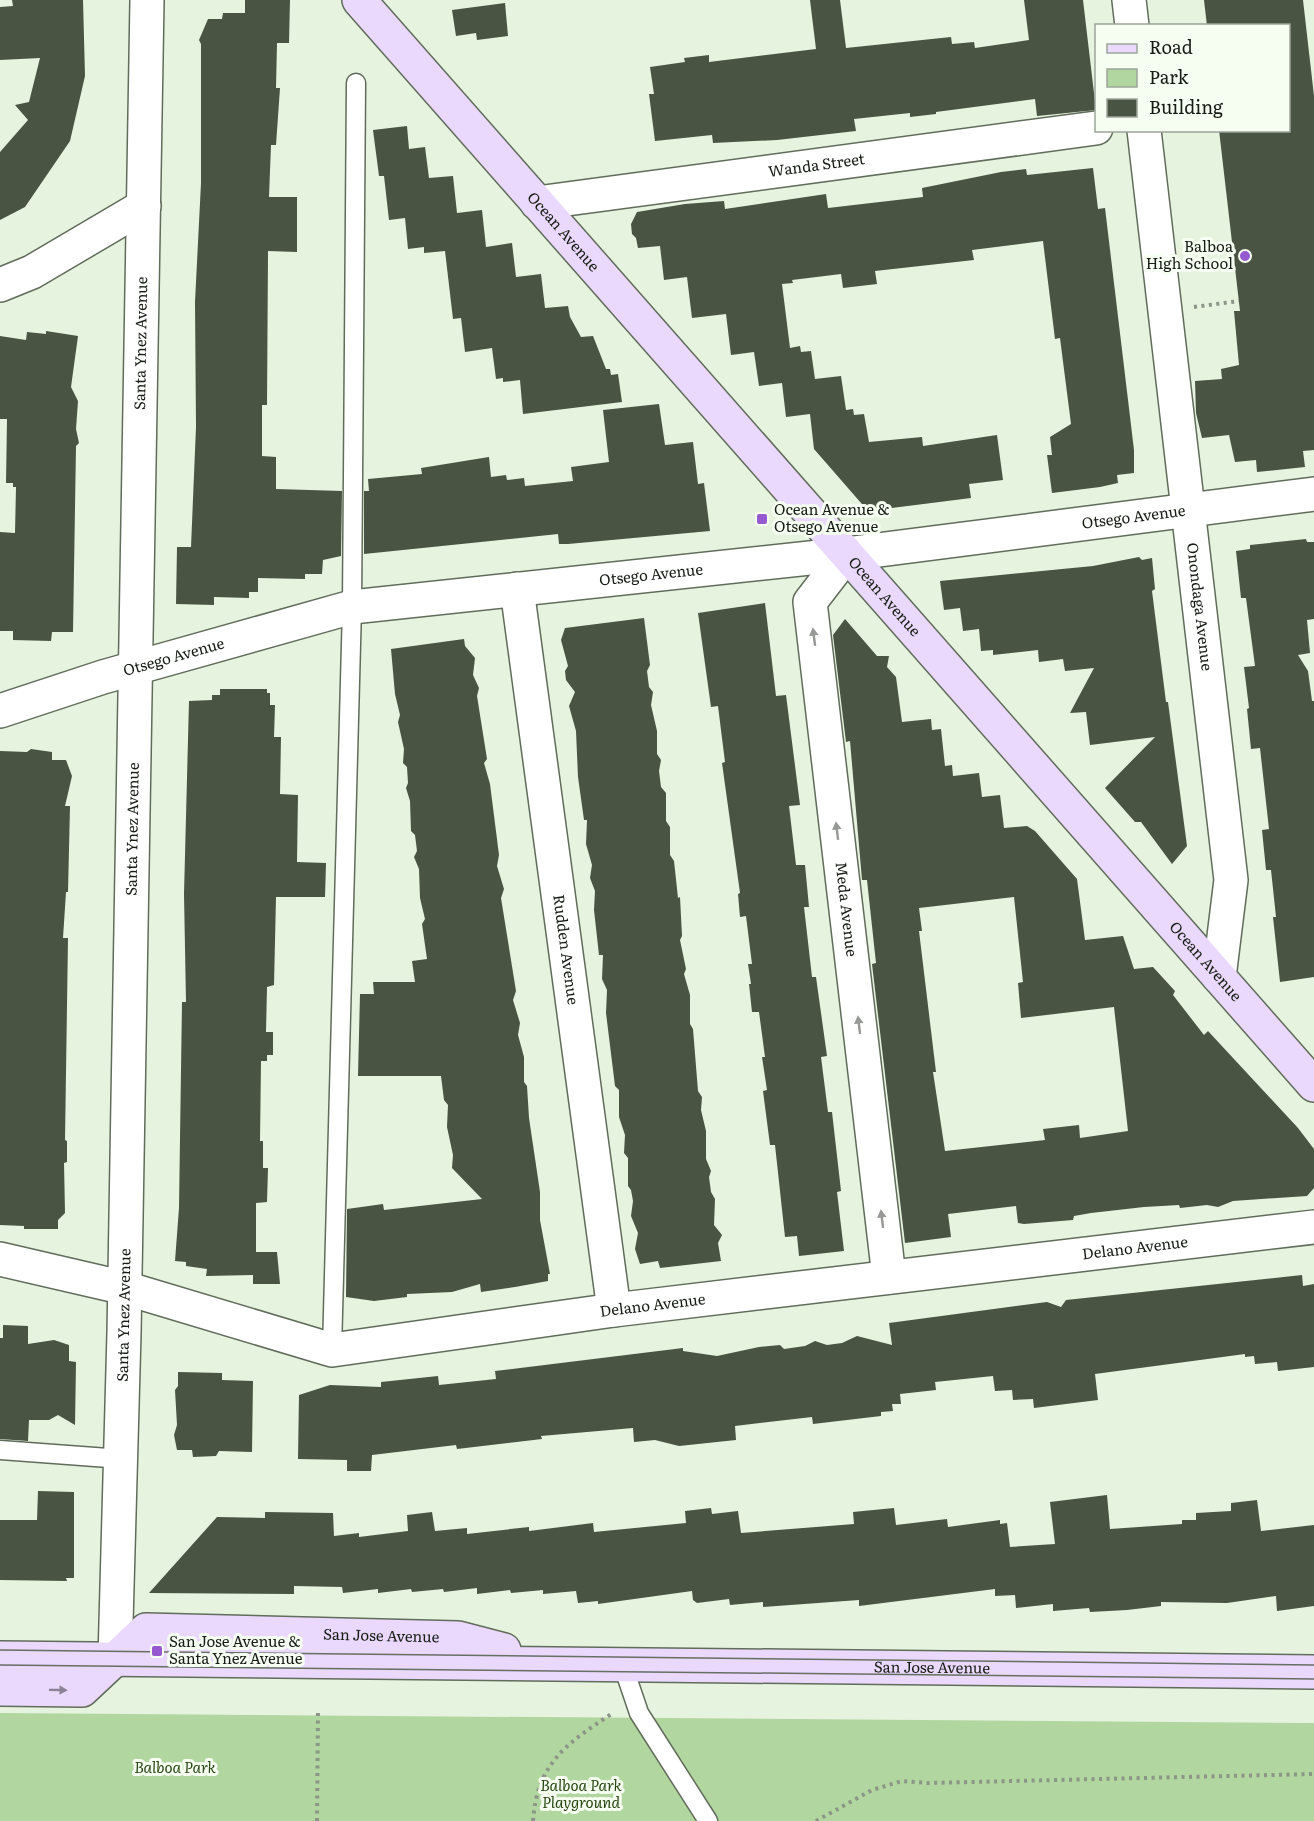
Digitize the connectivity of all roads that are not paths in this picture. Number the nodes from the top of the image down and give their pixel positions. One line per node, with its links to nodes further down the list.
1 (147, 0): 9 (street, Santa Ynez Avenue)
2 (359, 0): 8 (main road, Ocean Avenue)
3 (1129, 0): 4 (street)
4 (1131, 24)
5 (356, 83): 15 (lane)
6 (1095, 128): 8 (street, Wanda Street)
7 (1144, 132): 12 (street, Onondaga Avenue)
8 (537, 203): 13 (main road, Ocean Avenue)
9 (144, 206): 10 (street); 16 (street, Santa Ynez Avenue)
10 (0, 285)
11 (1314, 494): 12 (street, Otsego Avenue)
12 (1188, 510): 13 (street, Otsego Avenue); 18 (street, Onondaga Avenue)
13 (847, 554): 14 (street, Otsego Avenue); 18 (main road, Ocean Avenue); 22 (street, Meda Avenue, one-way to 13)
14 (517, 589): 15 (street, Otsego Avenue); 24 (street, Rudden Avenue)
15 (352, 607): 16 (street, Otsego Avenue); 25 (lane)
16 (136, 669): 17 (street, Otsego Avenue); 23 (street, Santa Ynez Avenue)
17 (0, 711)
18 (1219, 977): 19 (main road, Ocean Avenue)
19 (1314, 1084)
20 (1314, 1227): 22 (street, Delano Avenue)
21 (0, 1259): 23 (street, Delano Avenue)
22 (889, 1277): 24 (street, Delano Avenue)
23 (125, 1288): 25 (street, Delano Avenue); 27 (street, Santa Ynez Avenue)
24 (614, 1310): 25 (street, Delano Avenue)
25 (332, 1350)
26 (0, 1450): 27 (lane)
27 (122, 1459): 29 (street, Santa Ynez Avenue)
28 (0, 1658): 29 (main road, San Jose Avenue)
29 (115, 1659): 30 (main road, San Jose Avenue); 32 (main road, one-way to 29)
30 (622, 1663): 31 (main road, San Jose Avenue); 33 (lane)
31 (1314, 1672)
32 (0, 1689)
33 (708, 1821)

